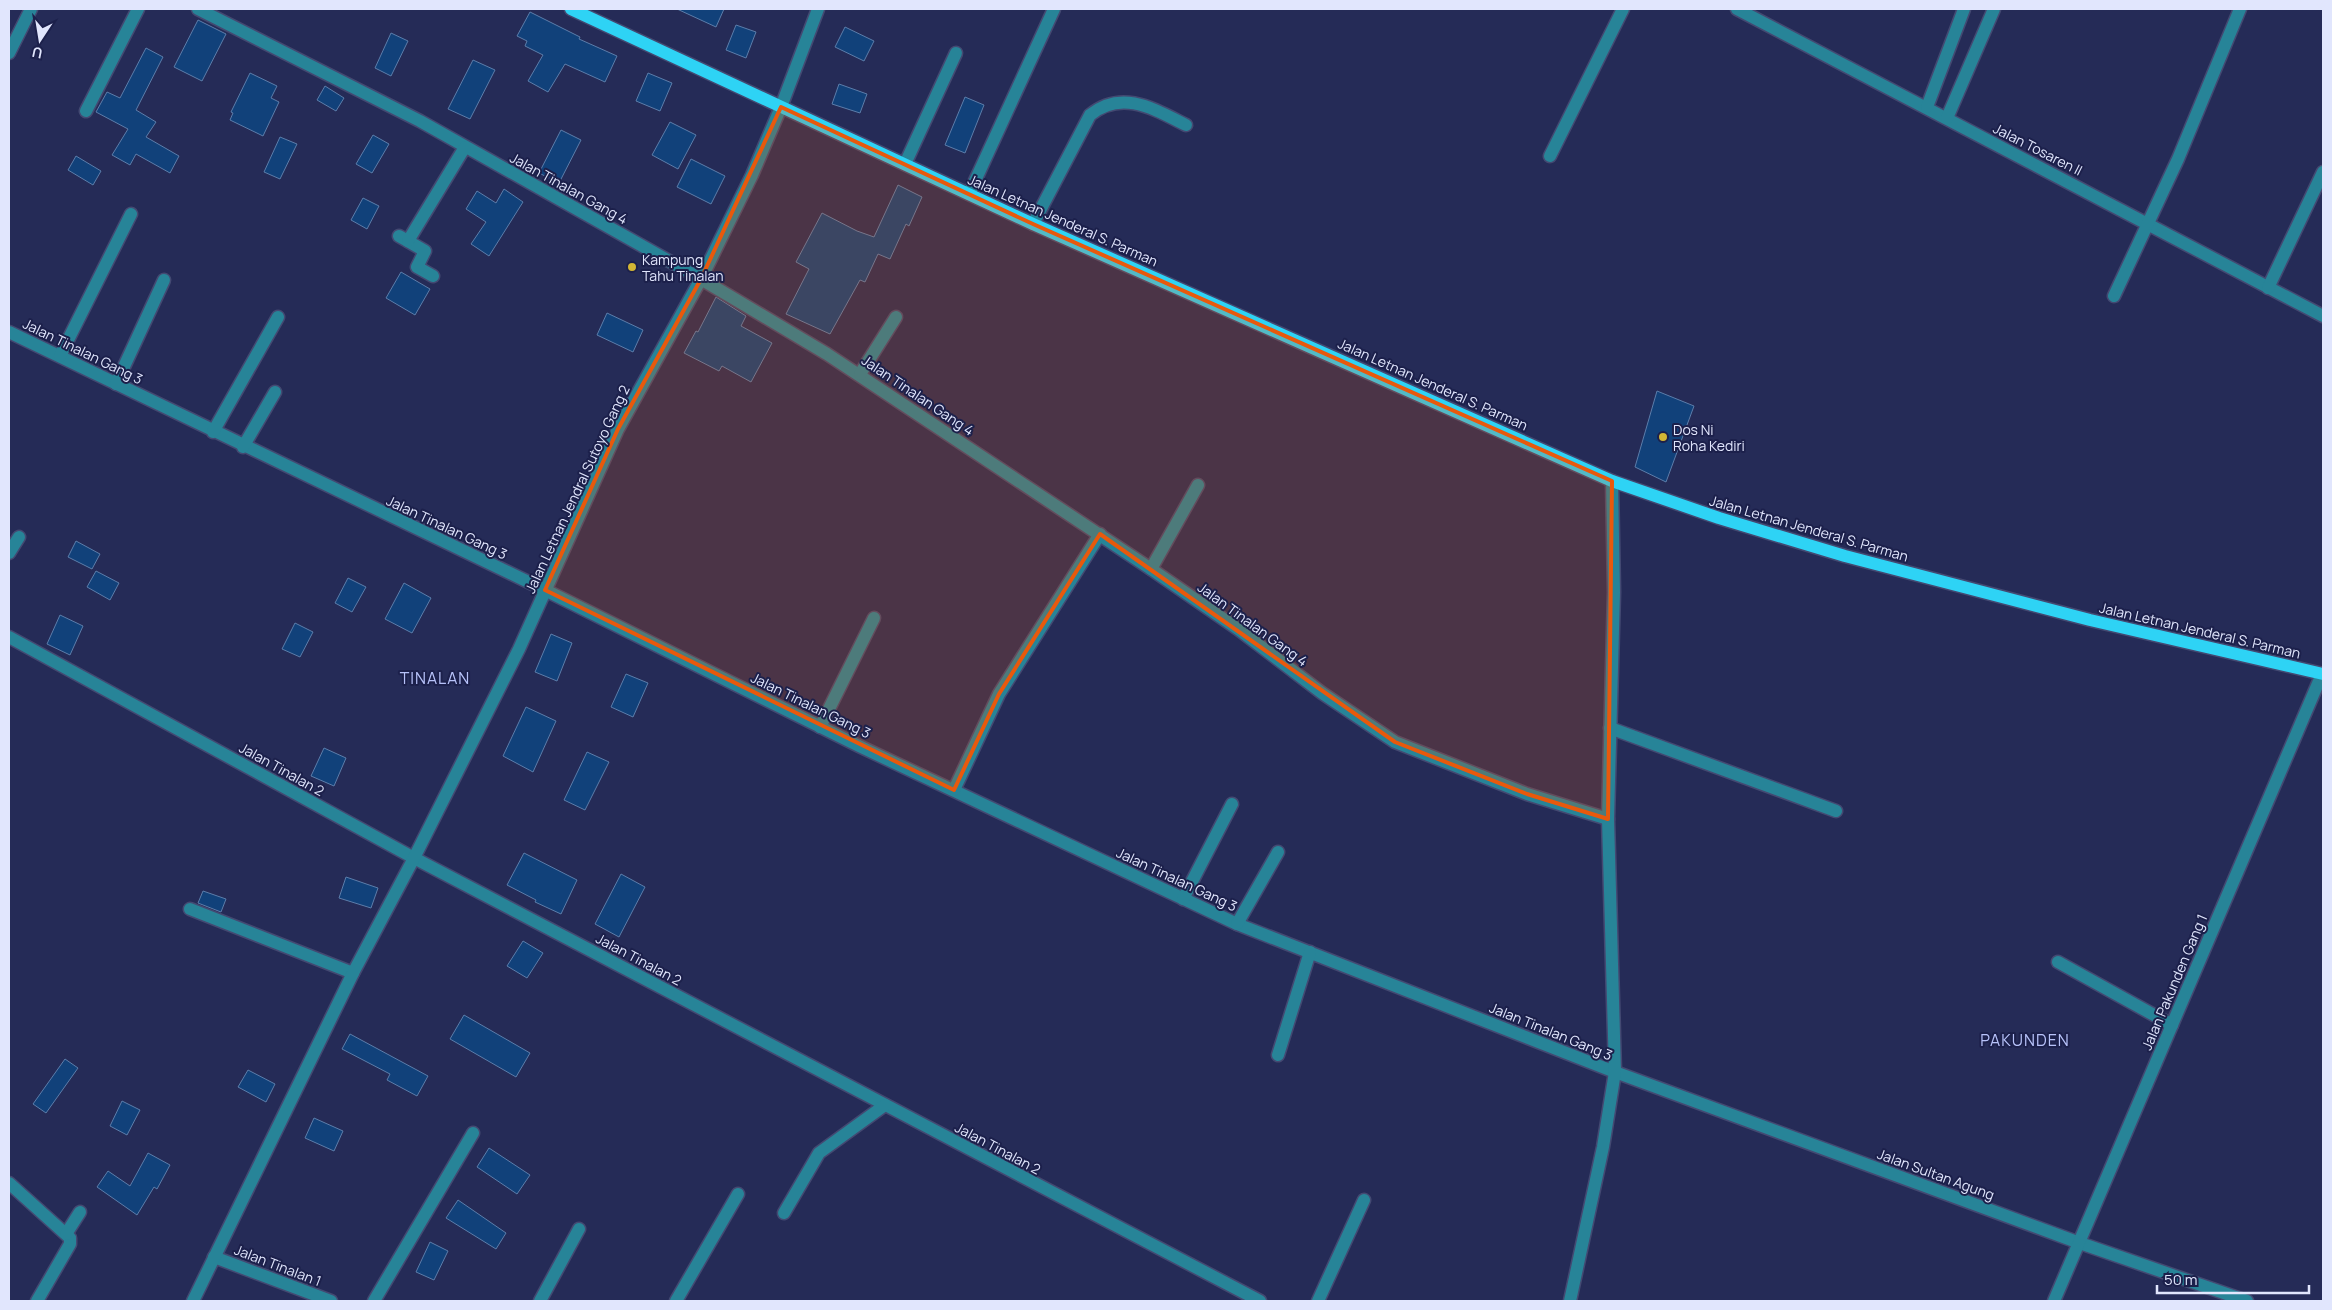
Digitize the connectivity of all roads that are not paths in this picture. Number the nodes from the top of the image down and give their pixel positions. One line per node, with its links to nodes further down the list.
1 (31, 9): 12 (street)
2 (138, 9): 16 (street)
3 (198, 9): 19 (street, Jalan Tinalan Gang 4)
4 (571, 9): 14 (main road, Jalan Letnan Jenderal S. Parman)
5 (818, 9): 14 (street, Jalan Letnan Jendral Sutoyo Gang 2)
6 (1054, 9): 23 (street)
7 (1623, 9): 20 (street)
8 (1738, 9): 15 (street, Jalan Tosaren II)
9 (1964, 9): 15 (street)
10 (1994, 9): 17 (street)
11 (2240, 9): 25 (street)
12 (9, 52)
13 (956, 53): 21 (street)
14 (781, 107): 21 (main road, Jalan Letnan Jenderal S. Parman); 28 (street, Jalan Letnan Jendral Sutoyo Gang 2)
15 (1926, 107): 17 (street, Jalan Tosaren II)
16 (86, 111)
17 (1947, 118): 25 (street, Jalan Tosaren II)
18 (1186, 124): 26 (street)
19 (465, 147): 27 (street); 28 (street, Jalan Tinalan Gang 4)
20 (1550, 156)
21 (906, 164): 23 (main road, Jalan Letnan Jenderal S. Parman)
22 (2323, 172): 30 (street)
23 (969, 194): 26 (main road, Jalan Letnan Jenderal S. Parman)
24 (131, 214): 36 (street)
25 (2148, 223): 30 (street, Jalan Tosaren II); 31 (street)
26 (1033, 224): 42 (main road, Jalan Letnan Jenderal S. Parman)
27 (433, 276)
28 (701, 279): 37 (street, Jalan Tinalan Gang 4); 48 (street, Jalan Letnan Jendral Sutoyo Gang 2)
29 (164, 280): 38 (street)
30 (2268, 288): 33 (street, Jalan Tosaren II)
31 (2114, 296)
32 (278, 316): 40 (street)
33 (2323, 316)
34 (896, 317): 37 (street)
35 (9, 332): 36 (street, Jalan Tinalan Gang 3)
36 (60, 356): 38 (street, Jalan Tinalan Gang 3)
37 (860, 374): 44 (street, Jalan Tinalan Gang 4)
38 (116, 384): 40 (street, Jalan Tinalan Gang 3)
39 (275, 392): 41 (street)
40 (213, 432): 41 (street, Jalan Tinalan Gang 3)
41 (244, 447): 48 (street, Jalan Tinalan Gang 3)
42 (1612, 481): 51 (main road, Jalan Letnan Jenderal S. Parman); 53 (street)
43 (1198, 485): 47 (street)
44 (1100, 534): 47 (street, Jalan Tinalan Gang 4); 54 (street)
45 (19, 537): 46 (street)
46 (9, 553)
47 (1152, 569): 57 (street, Jalan Tinalan Gang 4)
48 (545, 590): 52 (street, Jalan Tinalan Gang 3); 59 (street, Jalan Letnan Jendral Sutoyo Gang 2)
49 (874, 618): 52 (street)
50 (9, 637): 59 (street, Jalan Tinalan 2)
51 (2323, 674): 66 (street, Jalan Pakunden Gang 1)
52 (820, 727): 54 (street, Jalan Tinalan Gang 3)
53 (1610, 728): 56 (street); 57 (street)
54 (954, 790): 60 (street, Jalan Tinalan Gang 3)
55 (1232, 804): 60 (street)
56 (1836, 811)
57 (1608, 819): 68 (street)
58 (1278, 852): 62 (street)
59 (414, 858): 65 (street, Jalan Letnan Jendral Sutoyo Gang 2); 69 (street, Jalan Tinalan 2)
60 (1183, 899): 62 (street, Jalan Tinalan Gang 3)
61 (190, 909): 65 (street)
62 (1237, 924): 63 (street, Jalan Tinalan Gang 3)
63 (1310, 952): 67 (street); 68 (street, Jalan Tinalan Gang 3)
64 (2058, 962): 66 (street)
65 (353, 973): 79 (street, Jalan Letnan Jendral Sutoyo Gang 2)
66 (2172, 1025): 78 (street, Jalan Pakunden Gang 1)
67 (1278, 1055)
68 (1615, 1072): 78 (street, Jalan Sultan Agung); 88 (street)
69 (885, 1105): 75 (street); 86 (street, Jalan Tinalan 2)
70 (473, 1133): 83 (street)
71 (9, 1183): 77 (street)
72 (738, 1194): 85 (street)
73 (1364, 1200): 87 (street)
74 (80, 1212): 77 (street)
75 (784, 1213)
76 (579, 1229): 84 (street)
77 (66, 1234): 80 (street)
78 (2078, 1242): 89 (street, Jalan Pakunden Gang 1); 90 (street, Jalan Sultan Agung)
79 (214, 1257): 81 (street, Jalan Letnan Jendral Sutoyo Gang 2); 82 (street, Jalan Tinalan 1)
80 (37, 1301)
81 (193, 1301)
82 (331, 1301)
83 (374, 1301)
84 (540, 1301)
85 (676, 1301)
86 (1259, 1301)
87 (1318, 1301)
88 (1570, 1301)
89 (2054, 1301)
90 (2247, 1301)

